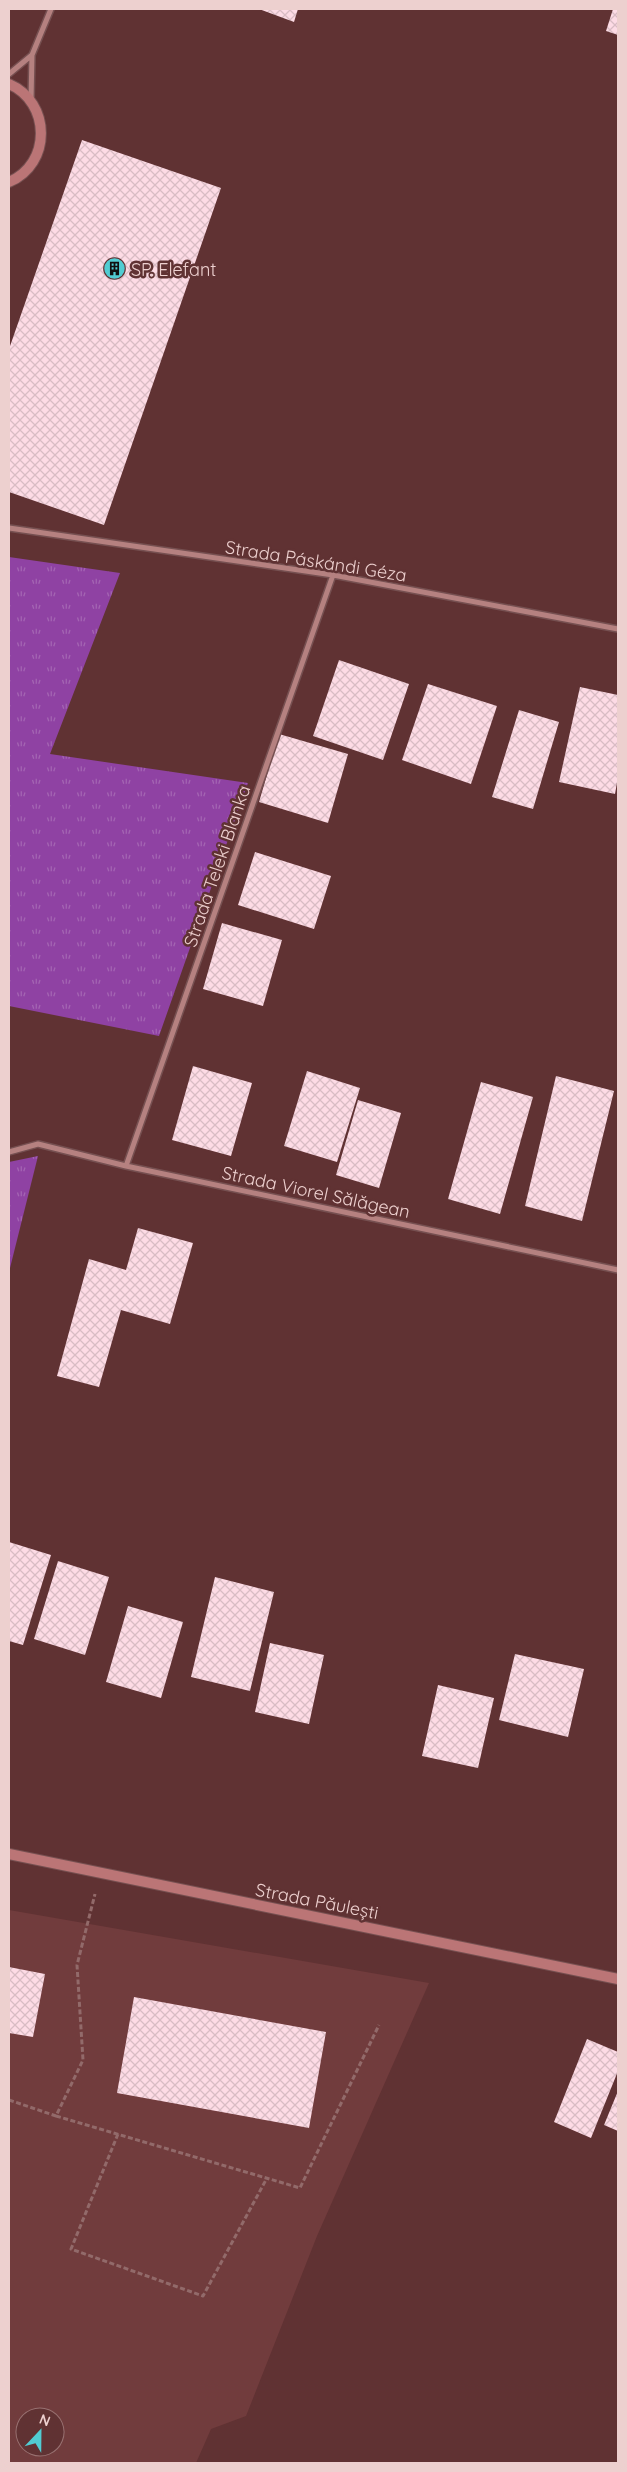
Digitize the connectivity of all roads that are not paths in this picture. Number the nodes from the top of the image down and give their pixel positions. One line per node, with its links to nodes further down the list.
1 (51, 9): 2 (street)
2 (32, 55): 3 (street); 5 (street)
3 (9, 74)
4 (9, 84): 5 (main road)
5 (30, 100): 6 (main road)
6 (9, 182)
7 (9, 528): 8 (street, Strada Páskándi Géza)
8 (333, 575): 9 (street, Strada Páskándi Géza); 11 (street, Strada Teleki Blanka)
9 (618, 629)
10 (9, 1152): 11 (street, Strada Viorel Sălăgean)
11 (126, 1166): 12 (street, Strada Viorel Sălăgean)
12 (618, 1270)
13 (9, 1854): 14 (main road, Strada Păulești)
14 (618, 1979)

